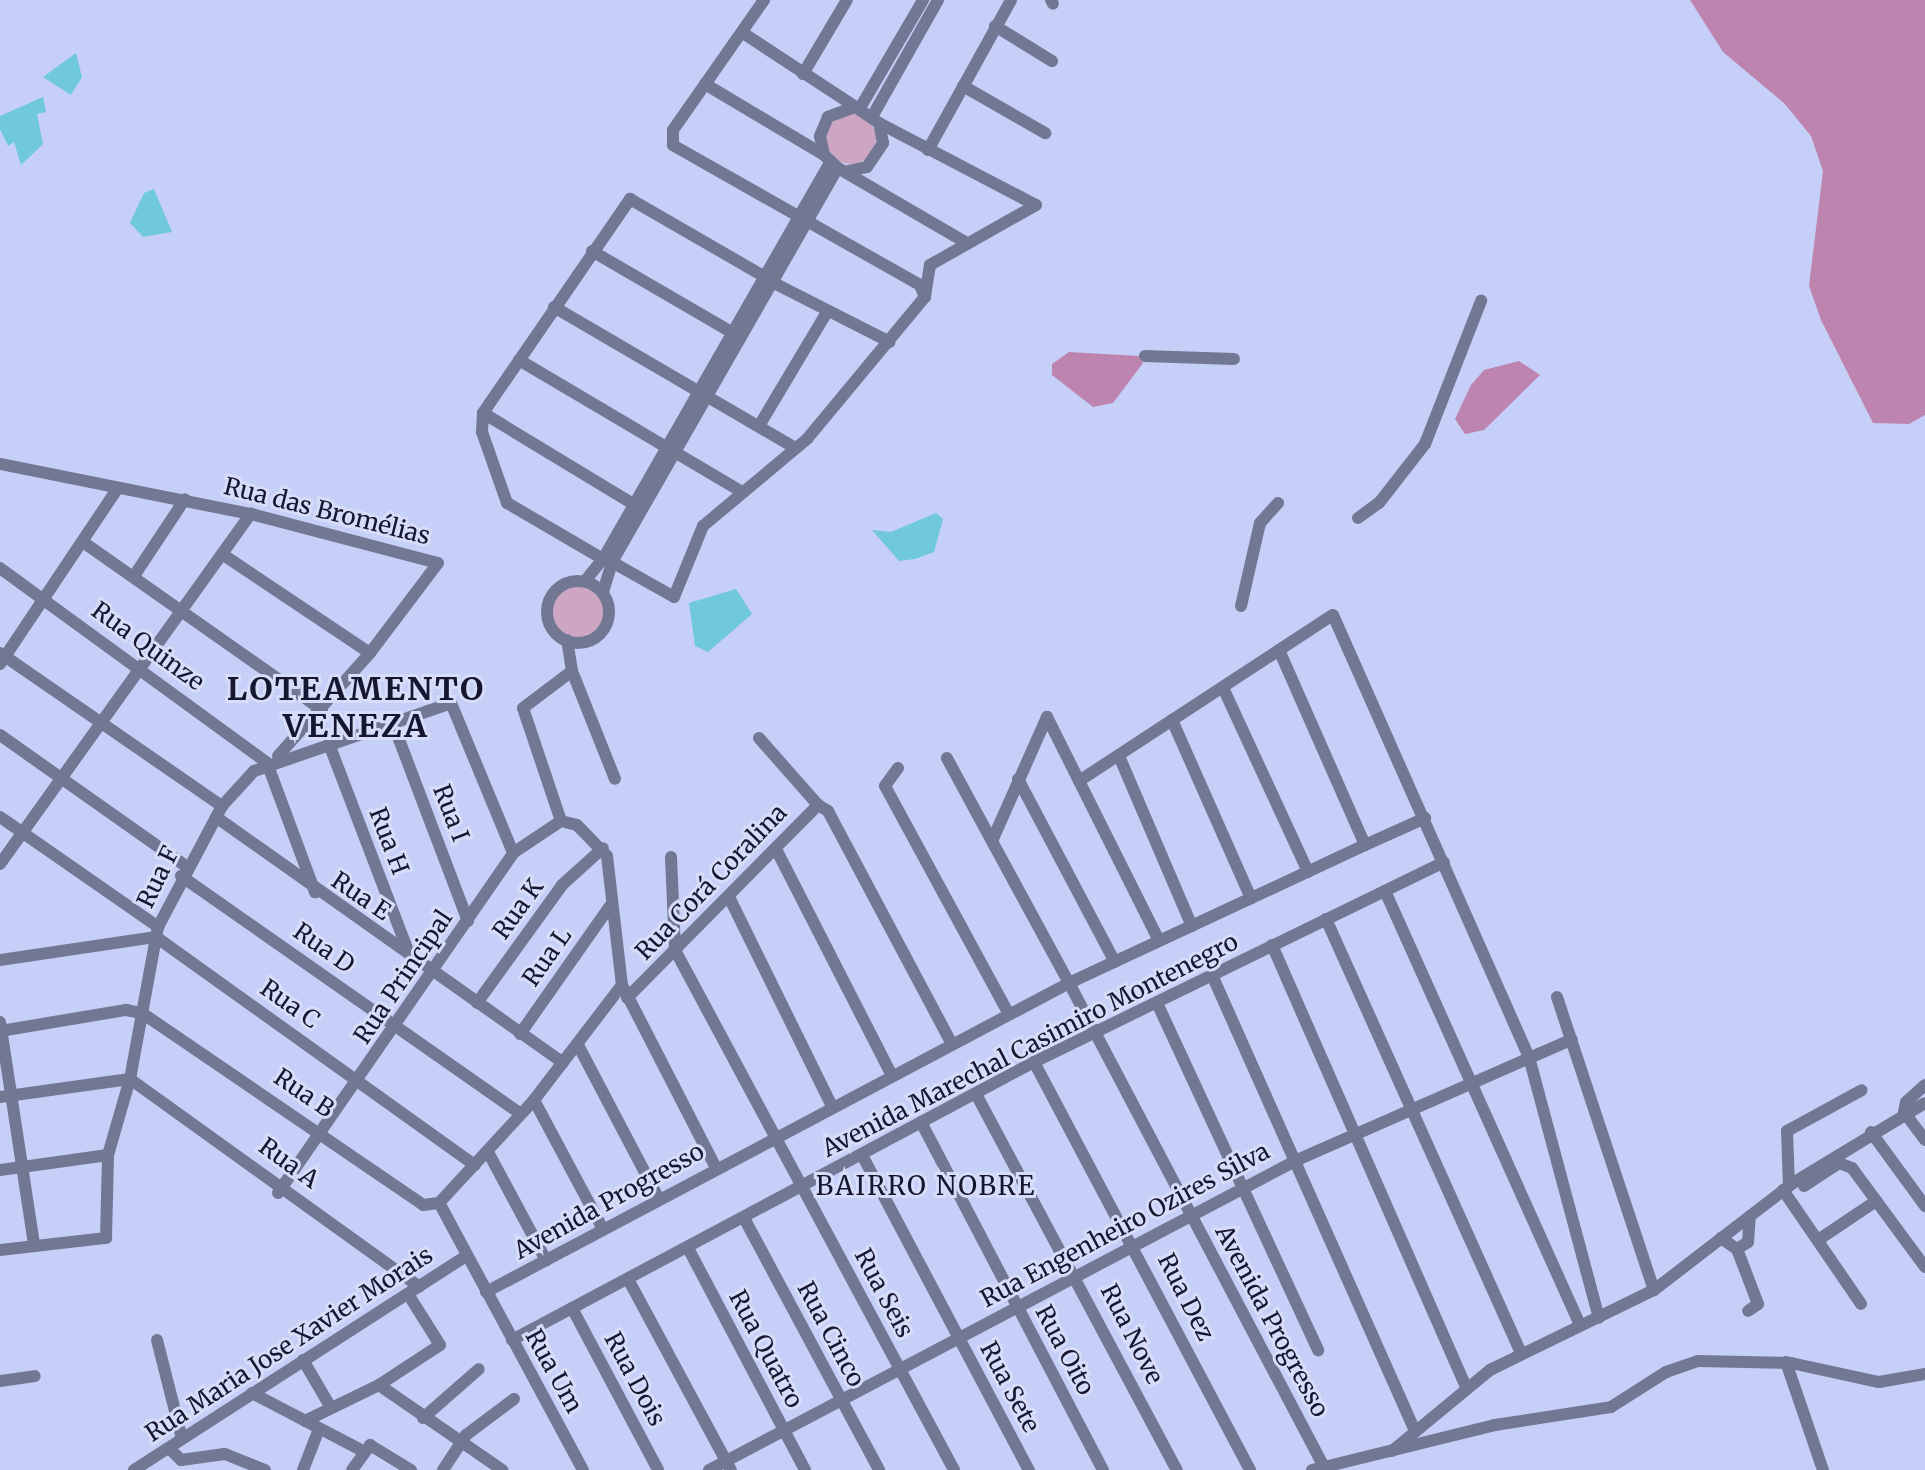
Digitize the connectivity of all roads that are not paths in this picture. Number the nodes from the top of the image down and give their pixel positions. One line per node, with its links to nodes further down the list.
1 (764, 0): 7 (street)
2 (847, 0): 9 (street)
3 (923, 0): 12 (street)
4 (938, 0): 13 (street)
5 (1011, 0): 6 (street)
6 (995, 26): 8 (street); 11 (street)
7 (743, 33): 9 (street); 10 (street)
8 (1052, 61)
9 (803, 74): 12 (street)
10 (705, 84): 16 (street); 17 (street)
11 (963, 86): 14 (street); 15 (street)
12 (858, 108): 13 (street); 16 (street)
13 (876, 119): 15 (street); 16 (street)
14 (1045, 133)
15 (928, 150): 18 (street)
16 (835, 164): 17 (street); 18 (street)
17 (802, 221): 20 (street); 21 (street)
18 (965, 242): 21 (street)
19 (592, 251): 20 (street); 23 (street); 25 (street)
20 (769, 280): 24 (street); 25 (street)
21 (925, 297): 26 (street)
22 (1481, 301): 42 (street)
23 (554, 307): 29 (street); 30 (street)
24 (827, 312): 26 (street); 32 (street)
25 (737, 336): 30 (street)
26 (890, 342): 33 (street)
27 (1145, 356): 28 (street)
28 (1234, 359)
29 (519, 360): 31 (street); 34 (street)
30 (703, 394): 32 (street); 34 (street)
31 (483, 413): 40 (street); 45 (street)
32 (759, 426): 33 (street)
33 (792, 446): 37 (street)
34 (671, 450): 37 (street); 40 (street)
35 (0, 464): 36 (street, Rua das Bromélias)
36 (117, 489): 38 (street, Rua das Bromélias); 43 (street)
37 (742, 492): 45 (street)
38 (185, 499): 41 (street, Rua das Bromélias); 47 (street)
39 (1278, 503): 51 (street)
40 (638, 507): 45 (street)
41 (251, 514): 44 (street); 55 (street, Rua das Bromélias)
42 (1358, 518)
43 (83, 542): 47 (street); 50 (street)
44 (222, 554): 52 (street); 55 (street)
45 (608, 561): 48 (street); 49 (street)
46 (0, 568): 50 (street, Rua Quinze)
47 (134, 576): 52 (street)
48 (585, 581): 49 (street); 53 (street)
49 (603, 592): 53 (street)
50 (43, 598): 56 (street); 57 (street, Rua Quinze)
51 (1241, 606)
52 (182, 612): 57 (street); 60 (street)
53 (567, 640): 58 (street)
54 (1279, 650): 59 (street); 78 (street); 82 (street)
55 (370, 653): 60 (street, Rua das Bromélias)
56 (2, 658): 63 (street, Rua E)
57 (143, 668): 63 (street); 69 (street, Rua Quinze)
58 (572, 671): 72 (street); 79 (street)
59 (1225, 692): 61 (street); 90 (street)
60 (322, 710): 69 (street, Rua das Bromélias)
61 (1172, 720): 67 (street); 94 (street)
62 (392, 721): 66 (street, Rua F); 85 (street, Rua F); 97 (street, Rua I)
63 (103, 723): 71 (street); 76 (street, Rua E)
64 (0, 735): 71 (street, Rua D)
65 (759, 738): 75 (street)
66 (329, 744): 69 (street, Rua F); 103 (street, Rua H)
67 (1119, 756): 74 (street); 98 (street)
68 (947, 758): 81 (street, Avenida Progresso)
69 (271, 761): 76 (street, Rua F); 92 (street)
70 (898, 768): 115 (street)
71 (64, 779): 80 (street); 89 (street, Rua D)
72 (615, 779)
73 (1018, 779): 74 (street); 81 (street); 105 (street)
74 (1079, 781): 100 (street)
75 (823, 808): 84 (street, Rua Corá Coralina); 121 (street)
76 (219, 811): 89 (street, Rua F); 92 (street, Rua E)
77 (0, 817): 80 (street, Rua C)
78 (1425, 818): 82 (street, Avenida Progresso); 87 (street)
79 (561, 821): 83 (street); 85 (street, Rua Principal)
80 (24, 834): 88 (street); 99 (street, Rua C)
81 (992, 841): 108 (street, Avenida Progresso)
82 (1365, 845): 90 (street, Avenida Progresso)
83 (603, 848): 95 (street); 112 (street, Rua K)
84 (776, 849): 93 (street, Rua Corá Coralina); 126 (street)
85 (513, 853): 97 (street, Rua Principal)
86 (671, 857): 102 (street)
87 (1444, 862): 91 (street, Avenida Marechal Casimiro Montenegro); 123 (street)
88 (0, 864)
89 (184, 871): 99 (street, Rua F); 116 (street, Rua D)
90 (1308, 872): 94 (street, Avenida Progresso)
91 (1385, 891): 96 (street, Avenida Marechal Casimiro Montenegro); 129 (street)
92 (315, 892): 103 (street, Rua E)
93 (729, 897): 102 (street, Rua Corá Coralina); 136 (street)
94 (1251, 898): 98 (street, Avenida Progresso)
95 (610, 906): 109 (street); 119 (street, Rua L)
96 (1326, 919): 101 (street, Avenida Marechal Casimiro Montenegro); 137 (street)
97 (468, 921): 106 (street, Rua Principal)
98 (1192, 926): 100 (street, Avenida Progresso)
99 (157, 932): 104 (street); 114 (street, Rua F); 128 (street, Rua C)
100 (1159, 941): 105 (street, Avenida Progresso)
101 (1272, 945): 107 (street, Avenida Marechal Casimiro Montenegro); 143 (street)
102 (675, 950): 111 (street, Rua Corá Coralina); 144 (street, Rua Seis)
103 (409, 954): 106 (street, Rua E)
104 (0, 960)
105 (1115, 962): 108 (street, Avenida Progresso)
106 (434, 972): 112 (street, Rua E); 116 (street, Rua Principal)
107 (1212, 975): 113 (street, Avenida Marechal Casimiro Montenegro); 149 (street)
108 (1069, 983): 115 (street, Avenida Progresso); 118 (street, Avenida Progresso)
109 (622, 985): 111 (street); 122 (street)
110 (1557, 997): 120 (street)
111 (627, 998): 152 (street)
112 (477, 1003): 119 (street, Rua E)
113 (1157, 1003): 118 (street, Avenida Marechal Casimiro Montenegro); 154 (street)
114 (142, 1013): 117 (street); 127 (street, Rua F); 141 (street, Rua B)
115 (1009, 1014): 121 (street, Avenida Progresso)
116 (397, 1026): 128 (street, Rua Principal); 139 (street, Rua D)
117 (0, 1028): 133 (street)
118 (1095, 1032): 124 (street, Avenida Marechal Casimiro Montenegro); 162 (street, Avenida Progresso)
119 (520, 1034): 125 (street, Rua E)
120 (1572, 1039): 123 (street, Rua Engenheiro Ozires Silva); 179 (street)
121 (952, 1044): 126 (street, Avenida Progresso)
122 (578, 1045): 125 (street); 158 (street)
123 (1529, 1057): 129 (street, Rua Engenheiro Ozires Silva); 185 (street)
124 (1034, 1062): 132 (street, Avenida Marechal Casimiro Montenegro); 169 (street, Rua Dez)
125 (563, 1063): 134 (street)
126 (892, 1076): 136 (street, Avenida Progresso)
127 (130, 1079): 133 (street); 147 (street, Rua F); 156 (street, Rua A)
128 (359, 1080): 141 (street, Rua Principal); 150 (street, Rua C)
129 (1472, 1082): 137 (street, Rua Engenheiro Ozires Silva); 186 (street)
130 (1925, 1085): 138 (street)
131 (1862, 1090): 157 (street)
132 (976, 1094): 140 (street, Avenida Marechal Casimiro Montenegro); 176 (street, Rua Nove)
133 (5, 1096): 151 (street)
134 (534, 1100): 139 (street); 165 (street)
135 (1925, 1103): 138 (street)
136 (832, 1106): 144 (street, Avenida Progresso)
137 (1413, 1110): 143 (street, Rua Engenheiro Ozires Silva); 191 (street)
138 (1904, 1112): 142 (street); 145 (street)
139 (520, 1113): 146 (street)
140 (921, 1122): 148 (street, Avenida Marechal Casimiro Montenegro); 182 (street, Rua Oito)
141 (322, 1132): 156 (street, Rua Principal); 160 (street, Rua B)
142 (1871, 1132): 157 (street); 161 (street)
143 (1355, 1134): 149 (street, Rua Engenheiro Ozires Silva); 200 (street)
144 (776, 1135): 152 (street, Avenida Progresso); 155 (street, Rua Seis)
145 (1925, 1140)
146 (488, 1152): 150 (street); 174 (street)
147 (108, 1155): 151 (street); 168 (street, Rua F)
148 (862, 1155): 155 (street, Avenida Marechal Casimiro Montenegro); 187 (street, Rua Sete)
149 (1297, 1160): 154 (street, Rua Engenheiro Ozires Silva); 209 (street)
150 (475, 1165): 160 (street)
151 (21, 1167): 153 (street); 168 (street)
152 (716, 1168): 158 (street, Avenida Progresso)
153 (0, 1170)
154 (1244, 1186): 162 (street, Rua Engenheiro Ozires Silva); 190 (street)
155 (804, 1187): 164 (street, Avenida Marechal Casimiro Montenegro); 195 (street, Rua Seis)
156 (281, 1189): 178 (street, Rua A)
157 (1787, 1191): 159 (street); 163 (street); 167 (street)
158 (659, 1199): 165 (street, Avenida Progresso)
159 (1876, 1201): 167 (street); 175 (street)
160 (439, 1203): 173 (street)
161 (1925, 1206)
162 (1191, 1215): 169 (street, Rua Engenheiro Ozires Silva); 217 (street, Avenida Progresso)
163 (1750, 1216): 166 (street); 171 (street)
164 (744, 1218): 170 (street, Avenida Marechal Casimiro Montenegro); 203 (street, Rua Cinco)
165 (603, 1229): 174 (street, Avenida Progresso)
166 (1721, 1238): 171 (street); 179 (street)
167 (1818, 1240): 181 (street)
168 (34, 1244): 172 (street)
169 (1134, 1244): 176 (street, Rua Engenheiro Ozires Silva); 233 (street, Rua Dez)
170 (688, 1248): 177 (street, Avenida Marechal Casimiro Montenegro); 208 (street, Rua Quatro)
171 (1737, 1249): 184 (street)
172 (0, 1250)
173 (467, 1255): 178 (street, Rua Maria Jose Xavier Morais); 180 (street, Rua Um)
174 (546, 1260): 180 (street, Avenida Progresso)
175 (1925, 1267)
176 (1076, 1274): 182 (street, Rua Engenheiro Ozires Silva); 232 (street, Rua Nove)
177 (628, 1279): 183 (street, Avenida Marechal Casimiro Montenegro); 215 (street)
178 (413, 1290): 192 (street, Rua Maria Jose Xavier Morais); 199 (street, Rua A)
179 (1654, 1290): 185 (street)
180 (486, 1292): 189 (street, Rua Um)
181 (1861, 1304)
182 (1017, 1307): 187 (street, Rua Engenheiro Ozires Silva); 231 (street, Rua Oito)
183 (572, 1308): 189 (street, Avenida Marechal Casimiro Montenegro); 225 (street, Rua Dois)
184 (1748, 1311)
185 (1599, 1318): 186 (street)
186 (1580, 1325): 191 (street)
187 (959, 1337): 195 (street, Rua Engenheiro Ozires Silva); 230 (street, Rua Sete)
188 (157, 1340): 210 (street)
189 (512, 1340): 224 (street, Rua Um)
190 (1318, 1350)
191 (1521, 1353): 200 (street)
192 (303, 1360): 201 (street, Rua Maria Jose Xavier Morais); 204 (street)
193 (1786, 1362): 196 (street); 214 (street); 234 (street)
194 (479, 1369): 205 (street)
195 (899, 1369): 203 (street, Rua Engenheiro Ozires Silva); 229 (street, Rua Seis)
196 (1925, 1374)
197 (35, 1376): 198 (street)
198 (0, 1381)
199 (379, 1385): 204 (street); 205 (street)
200 (1466, 1386): 209 (street)
201 (252, 1393): 206 (street); 210 (street, Rua Maria Jose Xavier Morais)
202 (514, 1399): 211 (street)
203 (841, 1399): 208 (street, Rua Engenheiro Ozires Silva); 228 (street, Rua Cinco)
204 (330, 1406): 206 (street)
205 (423, 1418): 211 (street)
206 (305, 1421): 207 (street)
207 (319, 1429): 213 (street); 220 (street)
208 (784, 1431): 215 (street, Rua Engenheiro Ozires Silva); 227 (street, Rua Quatro)
209 (1415, 1431): 214 (street)
210 (182, 1439): 212 (street, Rua Maria Jose Xavier Morais)
211 (460, 1443): 222 (street); 223 (street)
212 (169, 1448): 218 (street, Rua Maria Jose Xavier Morais); 219 (street)
213 (367, 1448): 216 (street); 221 (street)
214 (1392, 1451): 217 (street)
215 (728, 1465): 226 (street, Rua Engenheiro Ozires Silva)
216 (402, 1468)
217 (1318, 1468)
218 (134, 1470)
219 (265, 1470)
220 (303, 1470)
221 (352, 1470)
222 (443, 1470)
223 (502, 1470)
224 (583, 1470)
225 (658, 1470)
226 (709, 1470)
227 (805, 1470)
228 (879, 1470)
229 (954, 1470)
230 (1029, 1470)
231 (1103, 1470)
232 (1177, 1470)
233 (1250, 1470)
234 (1823, 1470)

